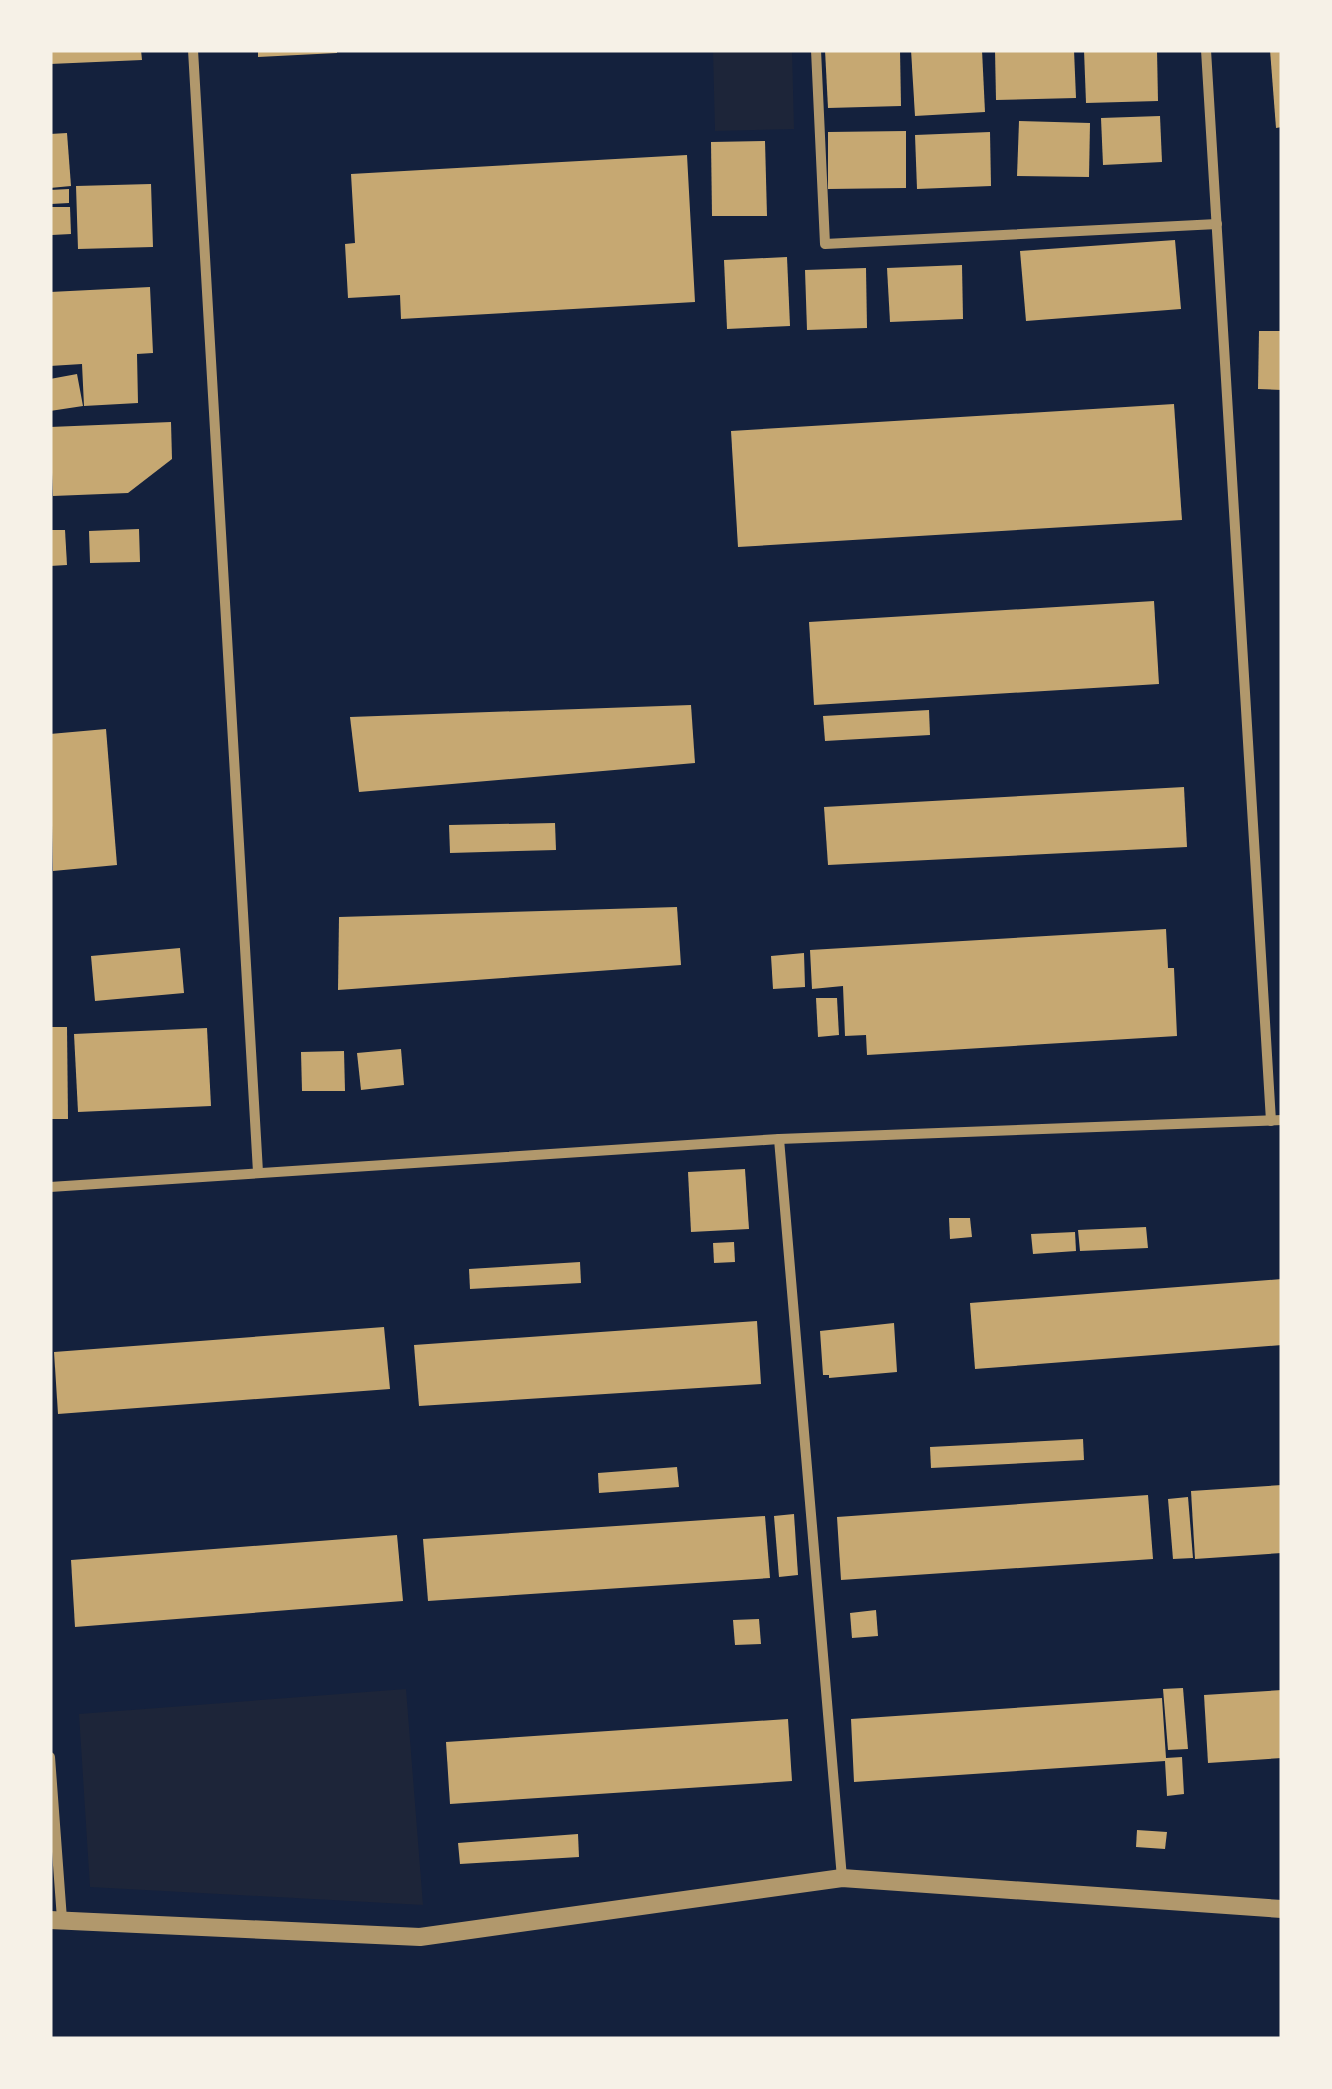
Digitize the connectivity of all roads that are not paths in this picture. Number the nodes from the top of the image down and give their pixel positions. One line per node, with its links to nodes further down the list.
1 (193, 50): 7 (street)
2 (816, 50): 4 (street)
3 (1206, 50): 4 (street)
4 (1217, 224): 5 (street)
5 (1276, 1120): 6 (street)
6 (780, 1139): 7 (street); 10 (street)
7 (258, 1172): 8 (street)
8 (50, 1187)
9 (50, 1757): 12 (street)
10 (842, 1878): 11 (street); 12 (street)
11 (1282, 1909)
12 (56, 1920)

